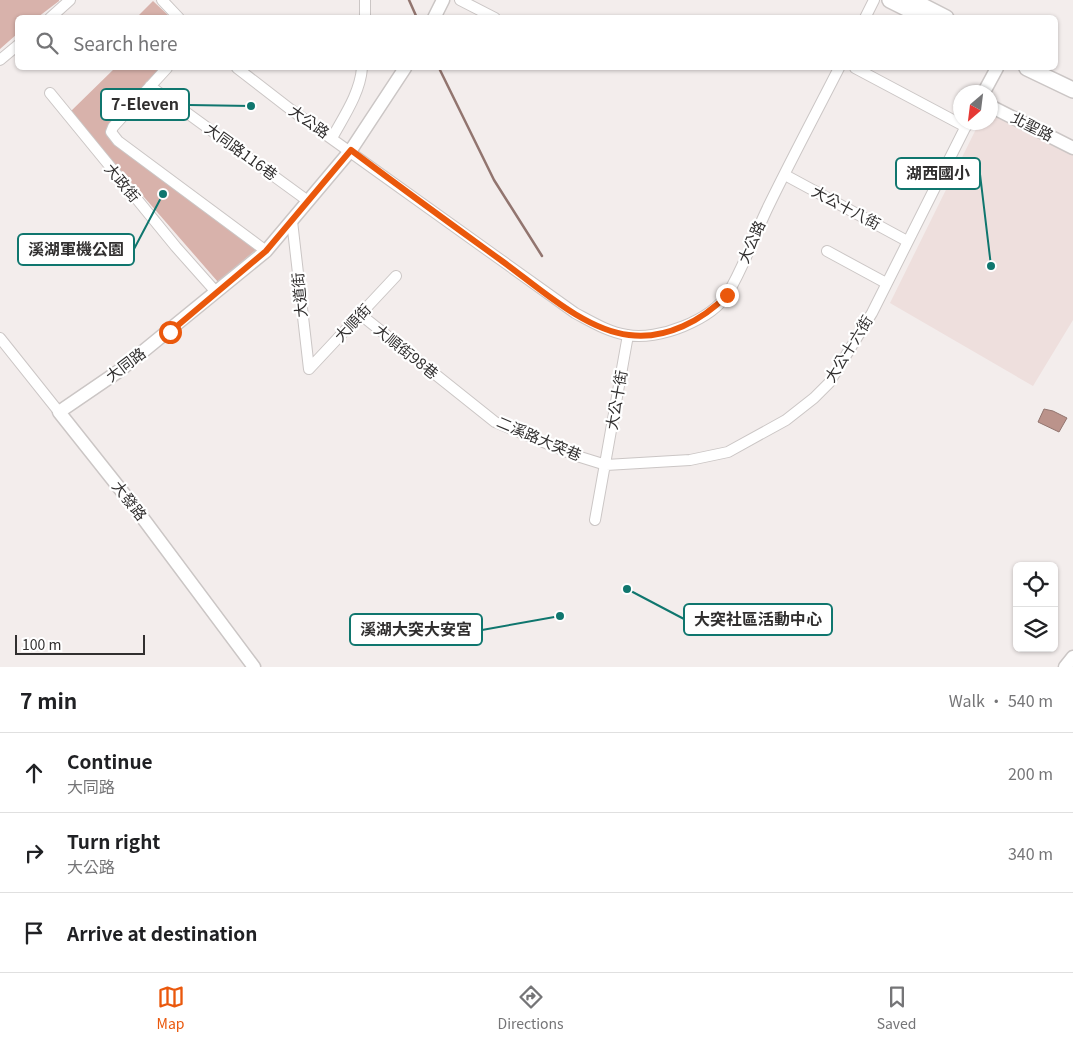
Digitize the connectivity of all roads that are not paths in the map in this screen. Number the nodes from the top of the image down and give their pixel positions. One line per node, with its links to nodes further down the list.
1 (70, 0): 9 (street)
2 (162, 0): 10 (street)
3 (365, 0): 11 (street)
4 (443, 0): 12 (street)
5 (460, 0): 13 (street)
6 (874, 0): 14 (street)
7 (890, 0): 15 (main road)
8 (911, 0): 16 (main road)
9 (53, 15)
10 (176, 15)
11 (365, 15)
12 (436, 15)
13 (489, 15)
14 (866, 15)
15 (919, 15)
16 (940, 15)
17 (15, 48): 18 (street)
18 (0, 60)
19 (165, 70): 30 (street)
20 (240, 70): 36 (street, 大公路)
21 (362, 70): 36 (street)
22 (404, 70): 38 (street, 大同路)
23 (838, 70): 39 (street, 大公路)
24 (859, 70): 34 (street)
25 (996, 70): 29 (street)
26 (1031, 70): 31 (main road)
27 (1048, 70): 28 (main road)
28 (1073, 82)
29 (988, 85)
30 (150, 86): 40 (street, 大同路116巷); 43 (street)
31 (1073, 90)
32 (50, 93): 47 (street, 大政街)
33 (998, 110): 37 (street, 北聖路)
34 (953, 118)
35 (964, 130): 42 (street, 大公十六街)
36 (332, 138): 38 (street, 大公路)
37 (1073, 148)
38 (351, 150): 40 (street, 大同路); 49 (street, 大公路)
39 (785, 175): 42 (street, 大公十八街); 49 (street, 大公路)
40 (308, 201): 41 (street, 大同路)
41 (292, 221): 43 (street, 大同路); 51 (street, 大道街)
42 (907, 241): 46 (street, 大公十六街)
43 (266, 251): 47 (street, 大同路)
44 (827, 251): 46 (street)
45 (396, 276): 48 (street, 大順街)
46 (886, 283): 54 (street, 大公十六街)
47 (216, 292): 53 (street, 大同路)
48 (361, 315): 51 (street, 大順街); 52 (street, 大順街98巷)
49 (628, 335): 54 (street, 大公十街)
50 (0, 338): 53 (street, 大發路)
51 (309, 369)
52 (452, 389): 54 (street, 二溪路大突巷)
53 (59, 412): 57 (street, 大發路)
54 (606, 465): 55 (street, 大公十街)
55 (595, 520)
56 (1073, 657): 58 (street)
57 (254, 667)
58 (1065, 667)

